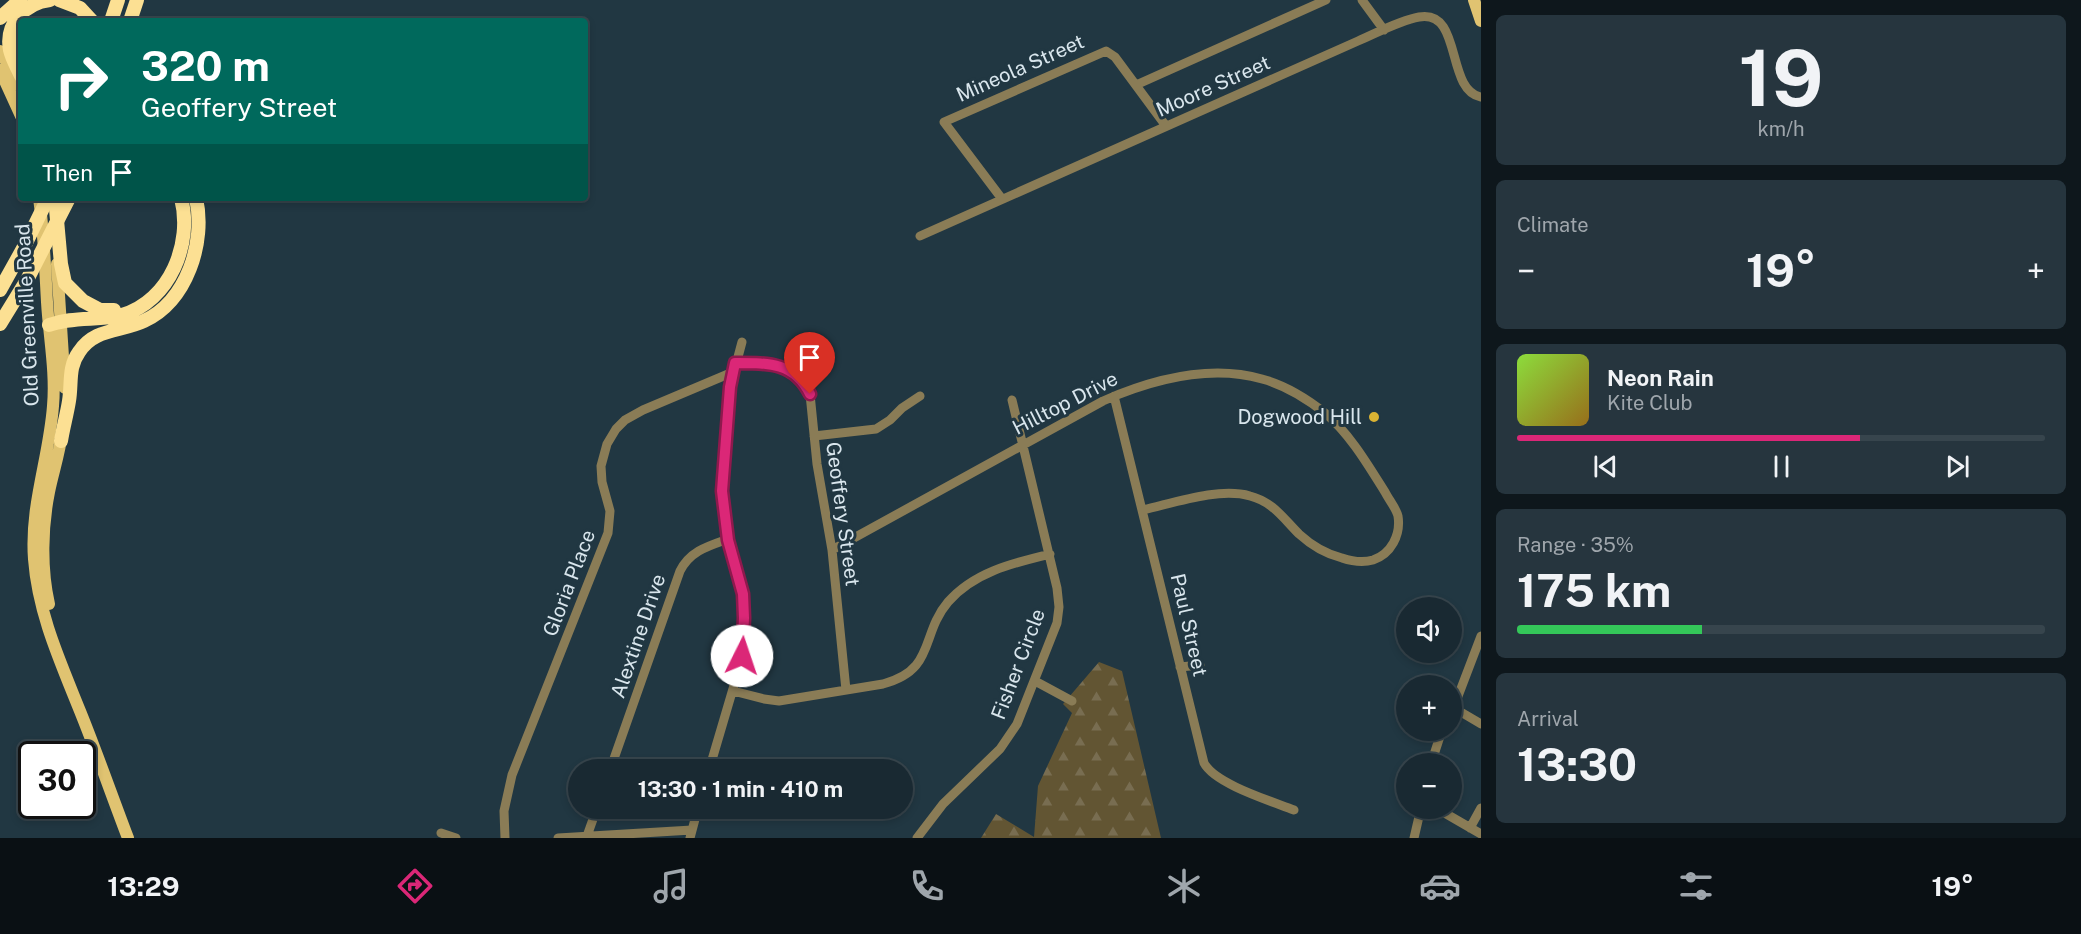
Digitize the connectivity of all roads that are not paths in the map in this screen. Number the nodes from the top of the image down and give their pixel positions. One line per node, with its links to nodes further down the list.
1 (50, 0): 9 (highway)
2 (59, 0): 11 (highway)
3 (118, 0): 12 (highway)
4 (137, 0): 13 (highway)
5 (143, 0): 14 (highway)
6 (1326, 0): 22 (street)
7 (1362, 0): 17 (street)
8 (1474, 0): 15 (main road)
9 (21, 6): 10 (highway); 16 (highway); 20 (highway)
10 (0, 18)
11 (89, 18)
12 (112, 18)
13 (131, 18)
14 (139, 18)
15 (1481, 21)
16 (0, 28)
17 (1384, 30): 23 (street, Moore Street); 25 (street, Moore Street)
18 (0, 51): 21 (main road)
19 (0, 70): 24 (main road)
20 (18, 70)
21 (18, 82)
22 (1136, 85): 25 (street); 26 (street, Mineola Street)
23 (1481, 97)
24 (18, 109)
25 (1167, 126): 26 (street, Moore Street)
26 (1002, 200): 34 (street, Moore Street)
27 (39, 201): 38 (main road, Old Greenville Road)
28 (47, 201): 36 (highway, bridge)
29 (55, 201): 38 (main road, Old Greenville Road)
30 (55, 201): 35 (highway)
31 (70, 201): 37 (highway, bridge)
32 (182, 201): 35 (highway)
33 (196, 201): 39 (highway)
34 (920, 236)
35 (163, 285): 38 (highway)
36 (0, 290)
37 (0, 324)
38 (57, 325): 39 (highway); 46 (main road, Old Greenville Road); 60 (main road, Old Greenville Road)
39 (114, 329): 46 (highway)
40 (741, 342): 41 (street)
41 (734, 367): 45 (street, Geoffery Street); 49 (street); 78 (street, Gloria Place)
42 (920, 396): 45 (street)
43 (1114, 396): 47 (street, Hilltop Drive); 48 (street, Paul Street); 48 (street, Hilltop Drive)
44 (1012, 400): 47 (street, Fisher Circle)
45 (814, 436): 50 (street, Geoffery Street)
46 (61, 441): 60 (main road, Old Greenville Road)
47 (1023, 445): 50 (street, Hilltop Drive); 51 (street, Fisher Circle)
48 (1143, 510): 54 (street, Paul Street)
49 (728, 540): 58 (street); 63 (street, Alextine Drive)
50 (832, 550): 57 (street, Geoffery Street)
51 (1050, 554): 55 (street, Fisher Circle); 57 (street)
52 (1481, 636): 56 (street)
53 (1200, 665): 54 (street)
54 (1180, 667): 66 (street, Paul Street)
55 (1035, 681): 59 (street); 80 (street, Fisher Circle)
56 (1462, 686)
57 (846, 690): 58 (street)
58 (733, 691): 64 (street)
59 (1072, 701)
60 (80, 709): 76 (main road, Old Greenville Road)
61 (1462, 714): 62 (street)
62 (1481, 724)
63 (614, 759)
64 (713, 759)
65 (1481, 808): 71 (street)
66 (1294, 810)
67 (593, 819): 75 (street)
68 (695, 819): 73 (street)
69 (1418, 819): 81 (street)
70 (1455, 819): 71 (street)
71 (1470, 828): 74 (street)
72 (441, 833): 77 (street)
73 (691, 834): 75 (street)
74 (1481, 834)
75 (587, 836): 79 (street)
76 (128, 838)
77 (456, 838)
78 (505, 838)
79 (558, 838)
80 (917, 838)
81 (1414, 838)

